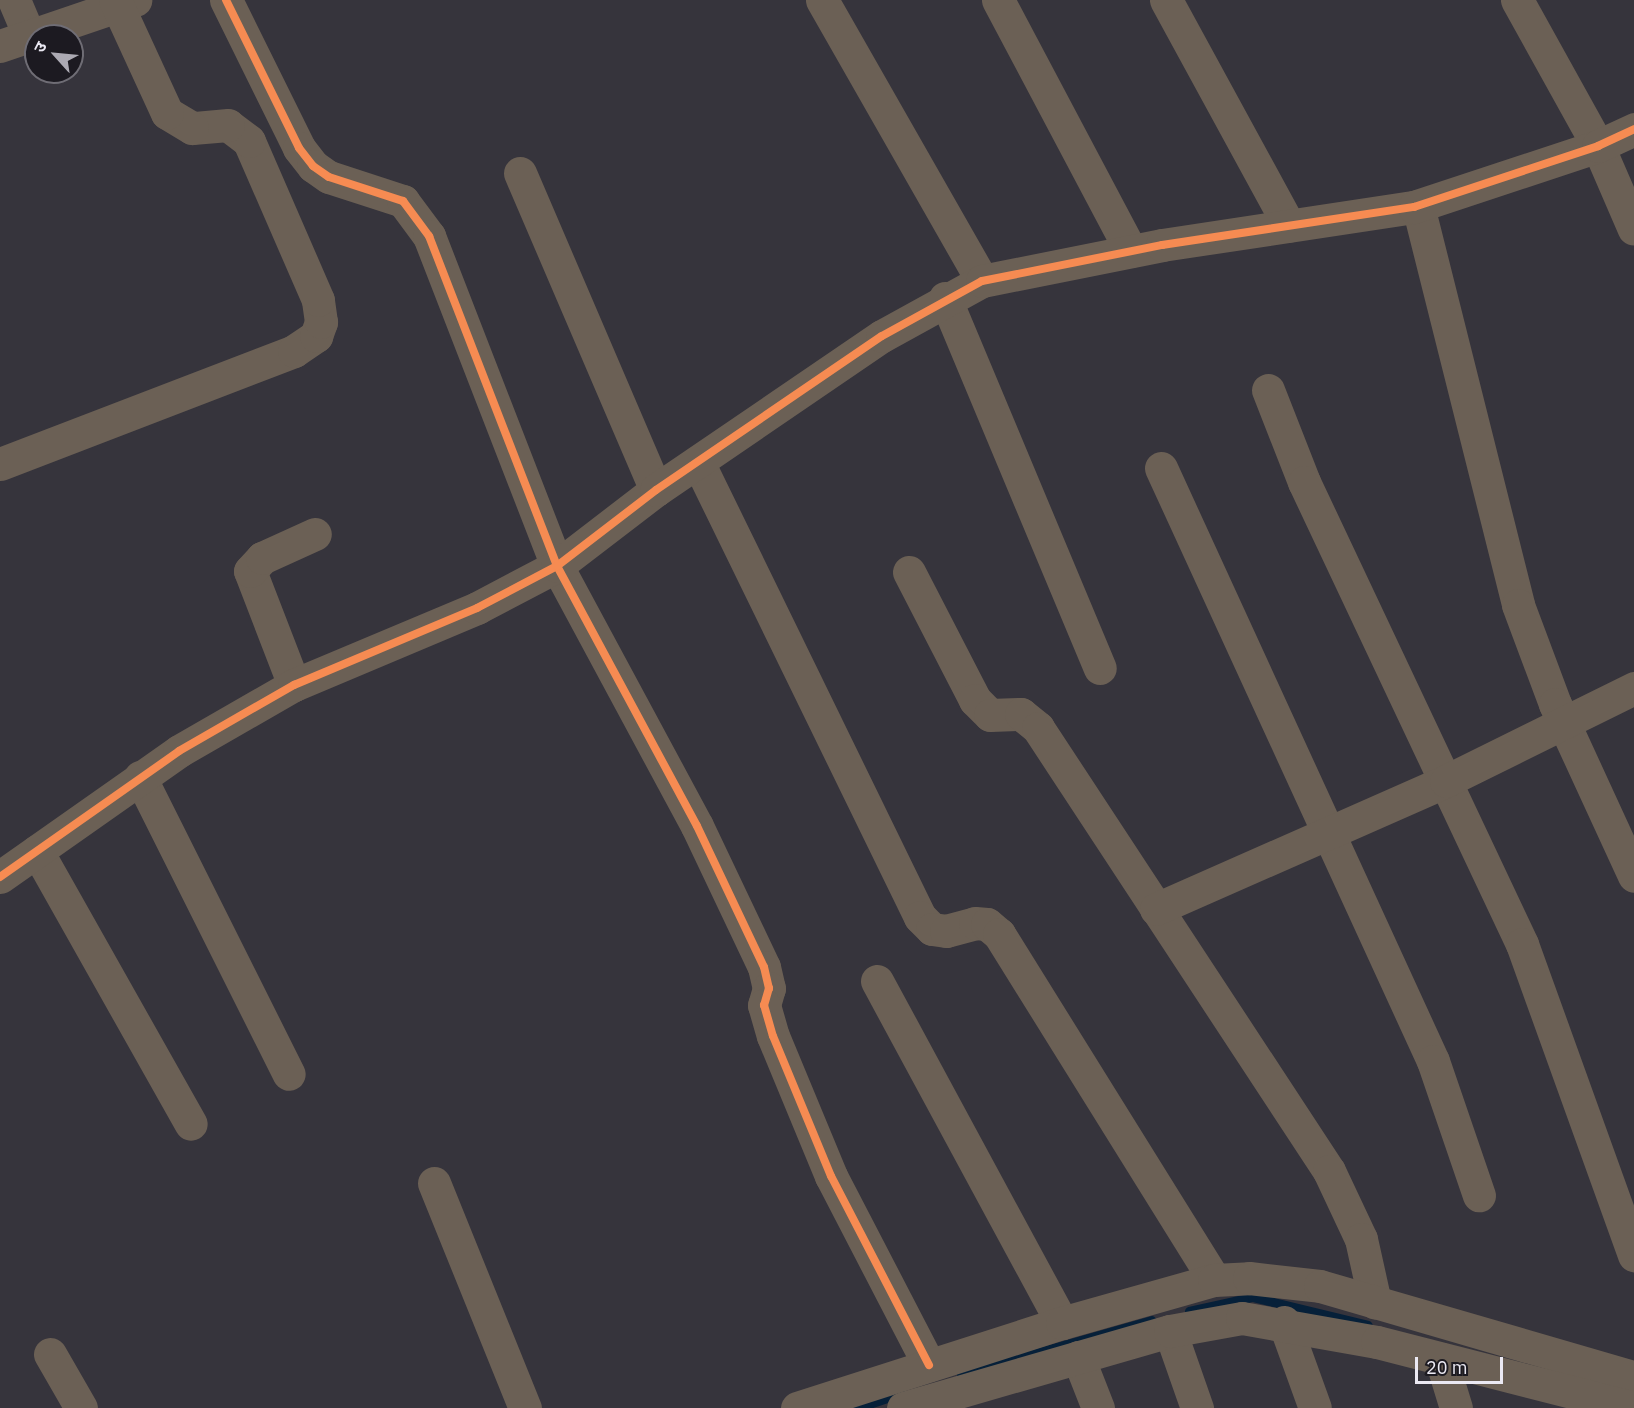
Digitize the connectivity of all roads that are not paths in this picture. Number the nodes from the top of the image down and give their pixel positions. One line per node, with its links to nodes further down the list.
1 (14, 0): 8 (street)
2 (226, 0): 24 (street)
3 (822, 0): 16 (street)
4 (998, 0): 15 (street)
5 (1166, 0): 13 (street)
6 (1517, 0): 10 (street)
7 (122, 2): 8 (street); 20 (street)
8 (15, 41)
9 (1634, 129): 10 (street)
10 (1598, 147): 12 (street); 14 (street)
11 (520, 173): 22 (street)
12 (1418, 206): 13 (street); 29 (street)
13 (1289, 226): 15 (street)
14 (1634, 229)
15 (1131, 251): 16 (street)
16 (981, 281): 17 (street)
17 (945, 298): 19 (street); 26 (street)
18 (1268, 390): 31 (street)
19 (698, 462): 22 (street); 43 (street)
20 (0, 464)
21 (1161, 468): 32 (street)
22 (656, 490): 24 (street)
23 (315, 534): 27 (street)
24 (557, 566): 27 (street); 51 (street)
25 (909, 572): 36 (street)
26 (1100, 668)
27 (294, 685): 30 (street)
28 (1634, 688): 29 (street)
29 (1564, 724): 31 (street); 35 (street)
30 (140, 777): 33 (street); 38 (street)
31 (1446, 781): 32 (street); 42 (street)
32 (1328, 830): 36 (street); 41 (street)
33 (37, 851): 34 (street); 39 (street)
34 (1, 875)
35 (1634, 876)
36 (1156, 909): 44 (street)
37 (877, 981): 46 (street)
38 (289, 1074)
39 (191, 1124)
40 (434, 1183): 55 (street)
41 (1479, 1195)
42 (1634, 1255)
43 (1214, 1280): 44 (street); 46 (street)
44 (1375, 1302): 53 (street)
45 (1284, 1322): 47 (street); 50 (street); 60 (street)
46 (1062, 1323): 51 (street)
47 (1170, 1331): 49 (street); 59 (street)
48 (50, 1354): 54 (street)
49 (1078, 1358): 52 (street); 58 (street)
50 (1441, 1359): 53 (street); 61 (street)
51 (929, 1365): 56 (street)
52 (976, 1398): 57 (street)
53 (1632, 1400)
54 (81, 1408)
55 (525, 1408)
56 (797, 1408)
57 (903, 1408)
58 (1098, 1408)
59 (1197, 1408)
60 (1315, 1408)
61 (1456, 1408)

